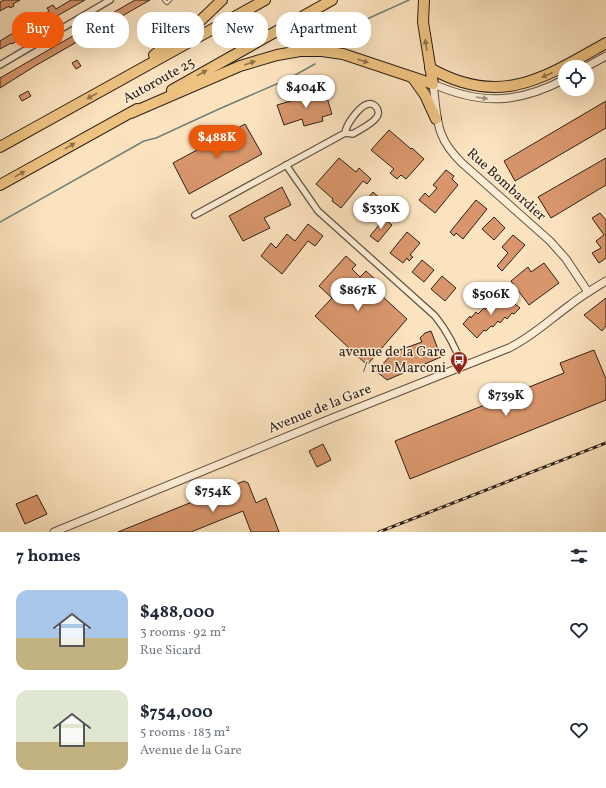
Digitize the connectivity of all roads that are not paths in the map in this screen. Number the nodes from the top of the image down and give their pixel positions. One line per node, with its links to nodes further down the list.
1 (110, 0): 11 (street)
2 (164, 0): 3 (lane)
3 (170, 0)
4 (222, 0): 13 (highway)
5 (265, 0): 13 (highway, Autoroute 25)
6 (332, 0): 17 (highway, Autoroute 25, one-way to 6)
7 (424, 0): 12 (highway, one-way to 7)
8 (606, 43): 12 (highway, one-way to 12)
9 (606, 56): 10 (street)
10 (594, 63)
11 (0, 65)
12 (430, 68): 16 (highway)
13 (126, 77): 20 (highway, Autoroute 25, one-way to 20)
14 (413, 78): 16 (highway); 17 (highway, one-way to 14); 18 (highway)
15 (558, 82): 16 (street, one-way to 15)
16 (432, 84): 18 (street, Rue Bombardier)
17 (131, 113): 22 (highway, Autoroute 25, one-way to 17)
18 (436, 119): 25 (street, Rue Bombardier)
19 (345, 133): 19 (street); 21 (street)
20 (0, 147)
21 (286, 165): 23 (street); 26 (street)
22 (0, 185)
23 (195, 215)
24 (606, 281): 25 (street, Avenue de la Gare)
25 (588, 292): 26 (street, Avenue de la Gare)
26 (462, 366): 27 (street, Avenue de la Gare)
27 (54, 532)

